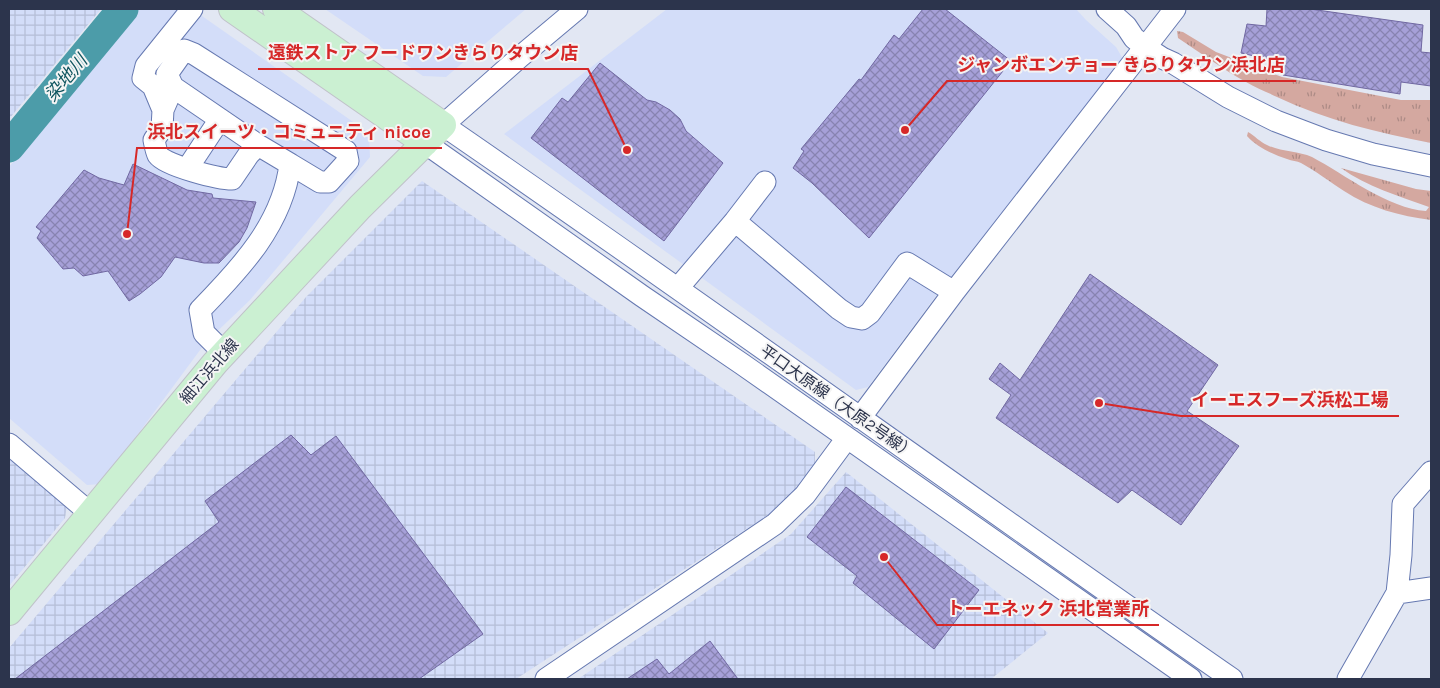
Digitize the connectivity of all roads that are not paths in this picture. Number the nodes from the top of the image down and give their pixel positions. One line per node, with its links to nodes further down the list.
1 (192, 9): 9 (street)
2 (232, 9): 12 (main road)
3 (276, 9): 11 (main road)
4 (577, 9): 11 (street)
5 (1107, 9): 7 (street)
6 (1175, 9): 7 (street)
7 (1148, 43): 15 (street); 20 (street)
8 (172, 87): 9 (street); 10 (street); 14 (street)
9 (163, 110): 16 (street)
10 (220, 119): 13 (street); 16 (street)
11 (444, 126): 12 (main road, 細江浜北線); 19 (street, 平口大原線（大原2号線）)
12 (425, 144): 21 (main road, 細江浜北線); 23 (street, 平口大原線（大原2号線）)
13 (258, 145): 14 (street); 16 (street)
14 (290, 164): 21 (street)
15 (1431, 166)
16 (187, 169)
17 (765, 182): 18 (street)
18 (735, 222): 19 (street); 20 (street)
19 (678, 288): 22 (street, 平口大原線（大原2号線）)
20 (954, 292): 22 (street)
21 (224, 353): 26 (main road, 細江浜北線)
22 (860, 418): 32 (street, 平口大原線（大原2号線）)
23 (847, 438): 30 (street); 31 (street, 平口大原線（大原2号線）)
24 (9, 444): 26 (street)
25 (1431, 472): 28 (street)
26 (90, 514): 29 (main road, 細江浜北線)
27 (1431, 588): 28 (street)
28 (1397, 594): 33 (street)
29 (9, 612)
30 (546, 679)
31 (1191, 679)
32 (1232, 679)
33 (1348, 679)

